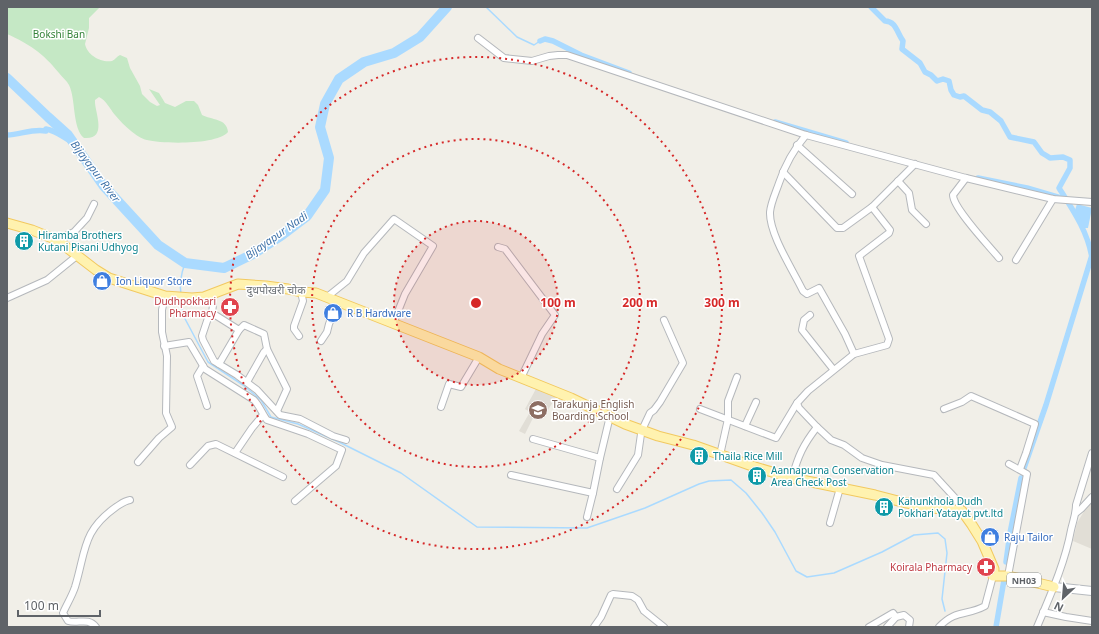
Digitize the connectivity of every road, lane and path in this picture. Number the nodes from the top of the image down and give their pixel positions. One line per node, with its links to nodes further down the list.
1 (478, 38): 2 (street)
2 (806, 135): 3 (street); 4 (street)
3 (797, 146): 5 (street); 8 (street)
4 (915, 164): 6 (street); 7 (street)
5 (783, 172): 12 (street); 35 (street)
6 (966, 178): 9 (street); 18 (street)
7 (898, 181): 12 (street); 14 (street)
8 (852, 194)
9 (1053, 199): 10 (street); 19 (street)
10 (1092, 202)
11 (94, 204): 15 (street)
12 (872, 207): 35 (street)
13 (7, 223): 15 (main road)
14 (926, 224)
15 (61, 243): 17 (main road)
16 (501, 248): 41 (street)
17 (78, 255): 21 (main road); 24 (street)
18 (999, 258)
19 (1016, 260)
20 (301, 292): 22 (main road); 23 (main road); 31 (street)
21 (165, 296): 22 (main road); 33 (street)
22 (208, 296): 26 (street)
23 (327, 297): 25 (main road); 29 (street)
24 (7, 298)
25 (338, 302): 29 (main road); 32 (street)
26 (212, 313): 30 (street); 37 (street)
27 (810, 315): 39 (street)
28 (664, 320): 55 (street)
29 (393, 324): 36 (main road)
30 (239, 330): 34 (street); 37 (street)
31 (299, 336)
32 (321, 341)
33 (164, 346): 38 (street); 62 (street)
34 (267, 349): 42 (street); 49 (street)
35 (854, 354): 39 (street)
36 (479, 357): 41 (main road); 46 (street)
37 (219, 364): 42 (street)
38 (203, 366): 45 (street); 50 (street)
39 (833, 369): 44 (street)
40 (737, 377): 52 (street)
41 (521, 378): 51 (main road)
42 (247, 382): 49 (street)
43 (756, 402): 53 (street)
44 (797, 403): 53 (street); 54 (street)
45 (207, 406)
46 (441, 406)
47 (700, 409): 52 (street)
48 (944, 409): 65 (street)
49 (277, 412): 57 (street)
50 (263, 415): 58 (street); 74 (street)
51 (610, 416): 55 (main road); 61 (street)
52 (728, 419): 53 (street); 60 (street)
53 (745, 426)
54 (817, 427): 68 (street); 75 (street)
55 (643, 430): 60 (main road); 70 (street)
56 (533, 439): 61 (street)
57 (346, 440)
58 (235, 453): 64 (street); 67 (street)
59 (1092, 453): 76 (street)
60 (720, 455): 68 (main road)
61 (600, 458): 71 (street)
62 (138, 462)
63 (1009, 464): 65 (street)
64 (190, 465)
65 (1020, 469): 80 (street)
66 (511, 475): 71 (street)
67 (283, 477)
68 (792, 478): 69 (main road)
69 (840, 488): 75 (main road); 78 (street)
70 (617, 489)
71 (593, 493): 77 (street)
72 (1092, 497): 76 (street)
73 (130, 500): 86 (street)
74 (294, 501)
75 (962, 511): 79 (main road, NH03)
76 (1076, 513): 81 (street)
77 (587, 516)
78 (830, 523)
79 (993, 576): 80 (main road, NH03); 92 (street)
80 (1008, 576): 81 (main road, NH03)
81 (1054, 587): 82 (main road); 83 (street, NH03)
82 (1092, 591)
83 (1043, 612): 85 (street); 93 (street, NH03)
84 (896, 617): 89 (street); 90 (street); 91 (street)
85 (1092, 621)
86 (96, 627)
87 (594, 627): 88 (street)
88 (664, 627)
89 (869, 627)
90 (887, 627)
91 (909, 627)
92 (939, 627)
93 (1037, 627)

